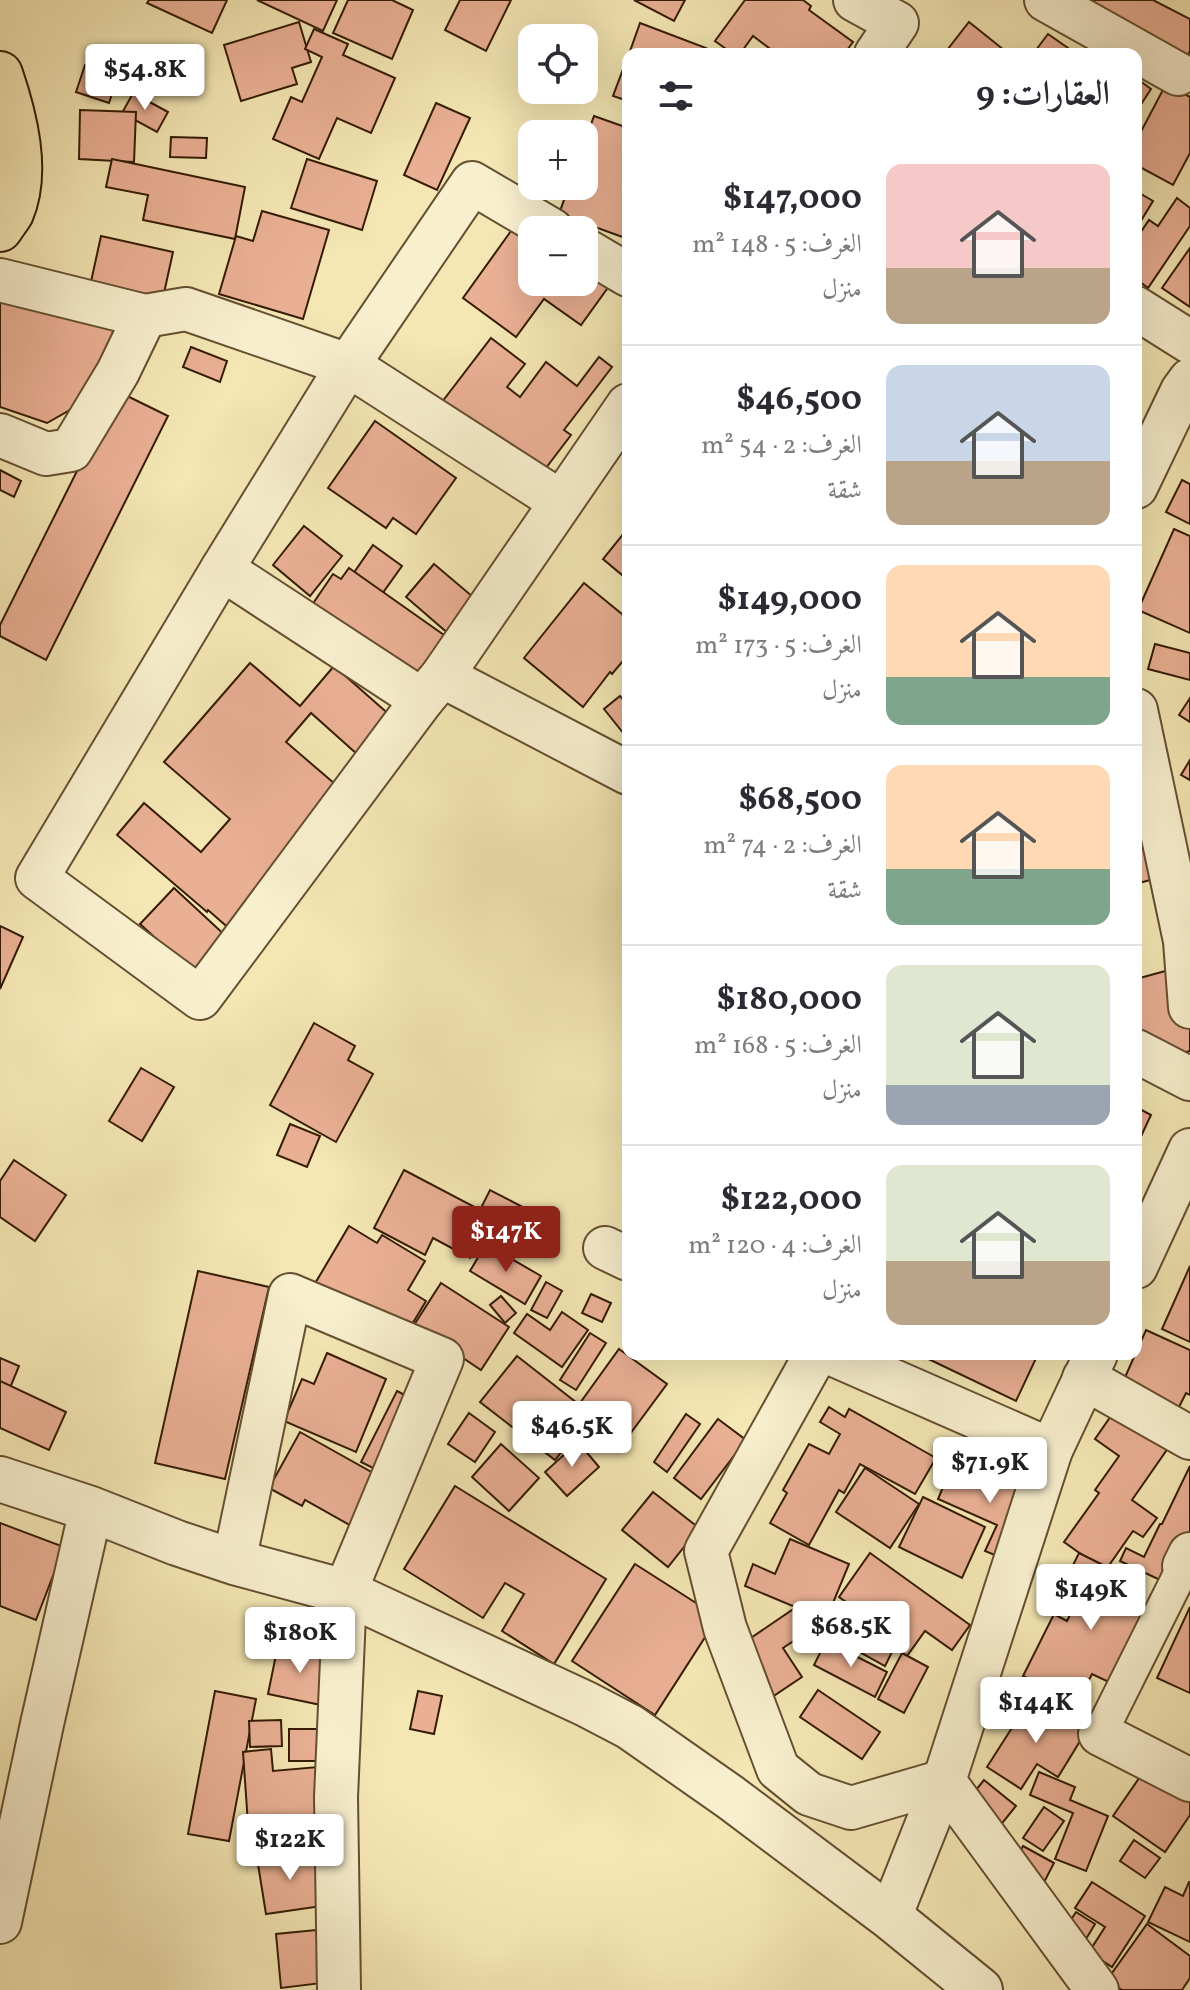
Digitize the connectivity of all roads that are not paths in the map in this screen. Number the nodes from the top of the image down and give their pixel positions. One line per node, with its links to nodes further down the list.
1 (855, 0): 3 (street)
2 (1046, 0): 4 (street)
3 (894, 26)
4 (1103, 45)
5 (1142, 60): 7 (street)
6 (0, 74): 9 (main road)
7 (1178, 74)
8 (528, 216): 16 (street)
9 (0, 229)
10 (598, 257): 11 (street)
11 (622, 271)
12 (0, 280): 14 (street)
13 (1142, 312): 15 (street)
14 (145, 316): 16 (street); 19 (street)
15 (1190, 342)
16 (348, 365): 21 (street); 22 (street)
17 (1190, 380): 20 (street)
18 (622, 414): 21 (street)
19 (0, 435)
20 (1142, 474)
21 (561, 502): 23 (street)
22 (222, 569): 23 (street); 23 (street)
23 (432, 688): 25 (street)
24 (1142, 745): 26 (street)
25 (622, 770)
26 (1190, 1007)
27 (1142, 1054): 28 (street)
28 (1190, 1079)
29 (1190, 1150): 30 (street)
30 (1142, 1254)
31 (813, 1360): 44 (street)
32 (846, 1360): 35 (street)
33 (1090, 1366): 34 (street); 35 (street)
34 (1190, 1438)
35 (1051, 1450): 43 (street)
36 (0, 1479): 37 (street)
37 (91, 1509): 38 (street); 47 (street)
38 (234, 1562): 40 (street); 40 (street)
39 (1188, 1563): 41 (street)
40 (345, 1592): 45 (street); 48 (street)
41 (1100, 1734): 42 (street)
42 (1190, 1780)
43 (944, 1781): 44 (street); 46 (street); 50 (street)
44 (809, 1794): 45 (street)
45 (780, 1836): 46 (street)
46 (890, 1917): 49 (street)
47 (0, 1922)
48 (339, 1990)
49 (980, 1990)
50 (1097, 1990)

